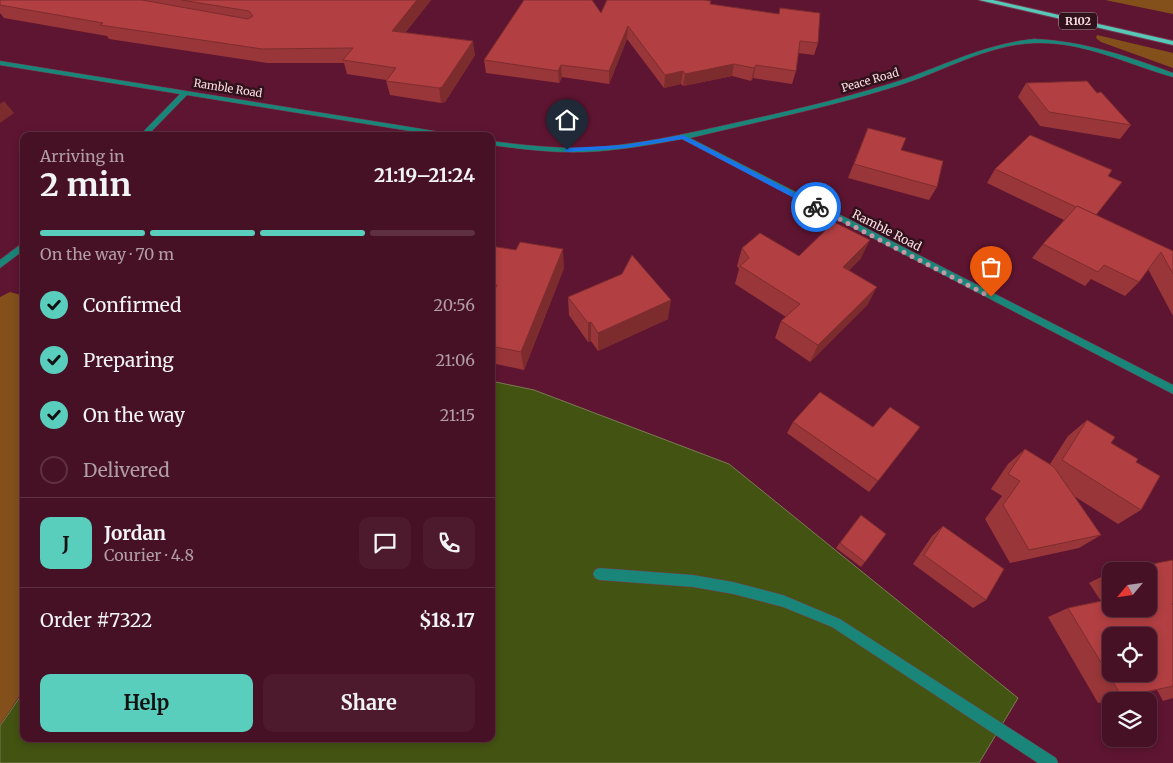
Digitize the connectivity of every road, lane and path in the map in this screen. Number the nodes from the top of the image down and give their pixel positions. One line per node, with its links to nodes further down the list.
1 (983, 0): 2 (main road, R102)
2 (1173, 43)
3 (0, 63): 5 (street, Ramble Road)
4 (1173, 75): 8 (street, Peace Road)
5 (186, 92): 6 (street); 7 (street, Ramble Road)
6 (147, 132)
7 (429, 132)
8 (683, 137): 9 (street); 12 (street, Ramble Road)
9 (495, 143)
10 (20, 248): 11 (street)
11 (0, 265)
12 (1173, 390)
13 (600, 574): 14 (street)
14 (1051, 763)

